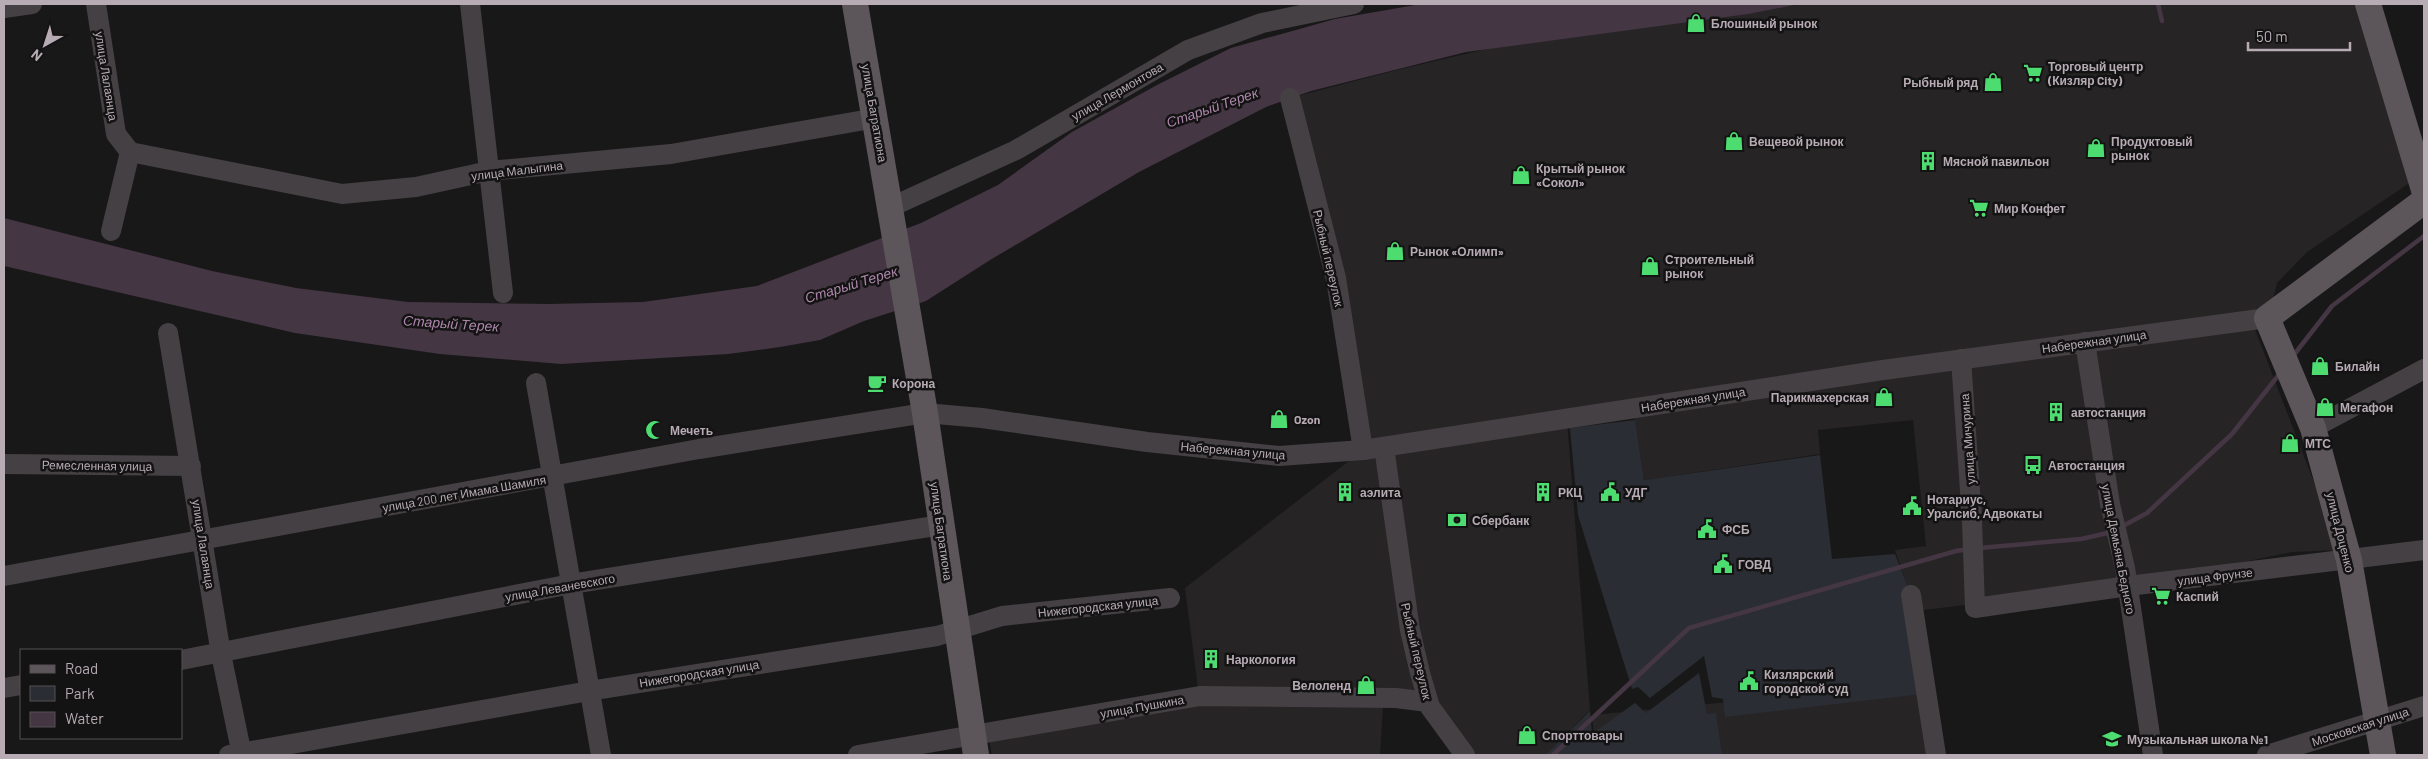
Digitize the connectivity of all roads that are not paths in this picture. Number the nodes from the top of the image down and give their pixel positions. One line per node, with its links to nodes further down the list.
1 (32, 4): 7 (street)
2 (96, 4): 10 (street, улица Лалаянца)
3 (470, 4): 11 (street)
4 (855, 4): 9 (main road, улица Багратиона)
5 (1354, 4): 14 (street, улица Лермонтова)
6 (2368, 4): 12 (main road)
7 (4, 8)
8 (1290, 98): 26 (street, Рыбный переулок)
9 (876, 118): 11 (street, улица Малыгина); 14 (main road, улица Багратиона)
10 (130, 152): 11 (street, улица Малыгина); 15 (street)
11 (489, 171): 16 (street)
12 (2424, 190)
13 (2424, 202): 17 (main road, Набережная улица)
14 (892, 215): 23 (main road, улица Багратиона)
15 (111, 231)
16 (503, 293)
17 (2267, 318): 19 (street, Набережная улица); 24 (main road, улица Доценко)
18 (168, 333): 28 (street, улица Лалаянца)
19 (2085, 342): 20 (street, Набережная улица); 36 (street, улица Демьяна Бедного)
20 (1961, 360): 25 (street, Набережная улица); 39 (street, улица Мичурина)
21 (2424, 369): 24 (street)
22 (536, 383): 29 (street)
23 (925, 413): 26 (street, Набережная улица); 29 (street, улица 200 лет Имама Шамиля); 30 (main road, улица Багратиона)
24 (2313, 428): 33 (main road, улица Доценко)
25 (1384, 447): 26 (street, Набережная улица); 46 (street, Рыбный переулок)
26 (1363, 450)
27 (4, 464): 28 (street, Ремесленная улица)
28 (190, 466): 31 (street, улица Лалаянца)
29 (552, 477): 31 (street, улица 200 лет Имама Шамиля); 35 (street)
30 (941, 526): 35 (street, улица Леваневского); 40 (main road, улица Багратиона)
31 (204, 541): 34 (street, улица 200 лет Имама Шамиля); 41 (street, улица Лалаянца)
32 (2424, 550): 33 (street, улица Фрунзе)
33 (2349, 560): 36 (street, улица Фрунзе); 48 (main road, улица Доценко)
34 (4, 576)
35 (571, 584): 41 (street, улица Леваневского); 45 (street)
36 (2128, 586): 39 (street, улица Фрунзе); 55 (street, улица Демьяна Бедного)
37 (1912, 595): 54 (street)
38 (1170, 598): 40 (street, Нижегородская улица)
39 (1976, 608)
40 (957, 629): 45 (street, Нижегородская улица); 49 (main road, улица Багратиона)
41 (220, 654): 42 (street, улица Леваневского); 50 (street, улица Лалаянца)
42 (182, 660)
43 (20, 685): 44 (street)
44 (4, 688)
45 (589, 691): 50 (street, Нижегородская улица); 51 (street)
46 (1428, 702): 49 (street, улица Пушкина); 53 (street, Рыбный переулок)
47 (2424, 706): 48 (street, Московская улица)
48 (2378, 720): 56 (street, Московская улица); 57 (main road, улица Доценко)
49 (974, 746): 52 (street, улица Пушкина)
50 (238, 755)
51 (601, 755)
52 (858, 755)
53 (1465, 755)
54 (1936, 755)
55 (2153, 755)
56 (2267, 755)
57 (2384, 755)

